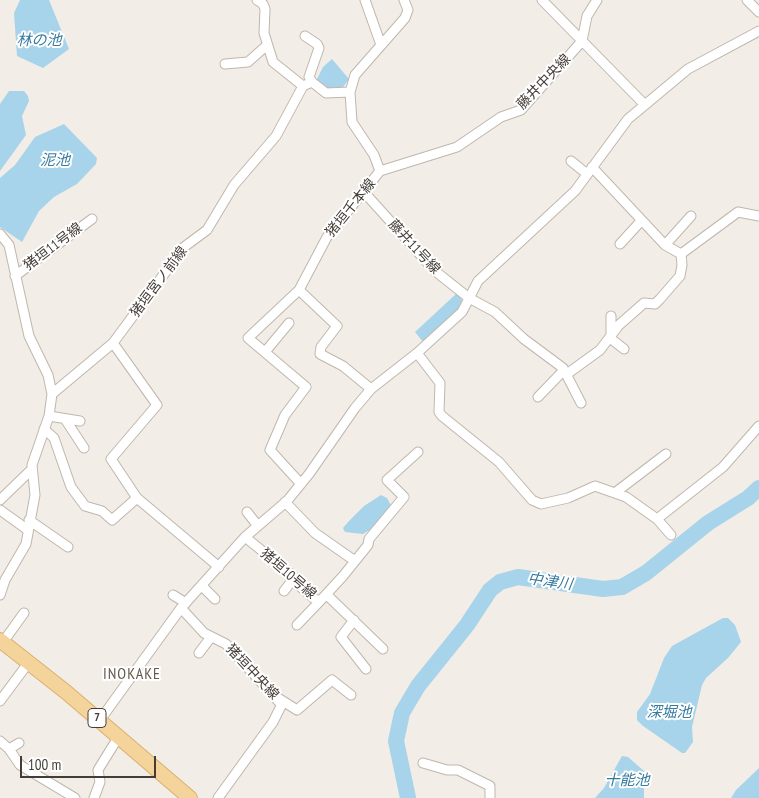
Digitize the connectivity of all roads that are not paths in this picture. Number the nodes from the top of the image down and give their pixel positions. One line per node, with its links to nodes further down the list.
1 (257, 0): 12 (street)
2 (365, 0): 11 (street)
3 (404, 0): 11 (street, 猪垣千本線)
4 (542, 0): 10 (street)
5 (597, 0): 10 (street, 藤井中央線)
6 (747, 0): 7 (street)
7 (759, 12)
8 (759, 31): 17 (street)
9 (305, 36): 14 (street)
10 (582, 39): 17 (street); 20 (street, 藤井中央線)
11 (381, 45): 16 (street, 猪垣千本線)
12 (266, 46): 13 (street); 15 (street)
13 (225, 64)
14 (312, 82): 15 (street); 16 (street)
15 (303, 86): 36 (street, 猪垣宮ノ前線)
16 (350, 92): 20 (street, 猪垣千本線)
17 (646, 105): 19 (street)
18 (571, 161): 19 (street)
19 (589, 170): 25 (street); 32 (street)
20 (380, 171): 21 (street, 猪垣千本線)
21 (363, 191): 31 (street, 猪垣千本線); 32 (street, 藤井11号線)
22 (691, 216): 28 (street)
23 (759, 216): 29 (street)
24 (92, 219): 30 (street, 猪垣11号線)
25 (641, 221): 27 (street); 28 (street)
26 (0, 234): 30 (street)
27 (620, 244)
28 (665, 245): 29 (street)
29 (680, 254): 35 (street)
30 (15, 276): 42 (street)
31 (299, 290): 38 (street); 41 (street)
32 (469, 298): 39 (street); 40 (street, 藤井11号線)
33 (611, 316): 35 (street)
34 (289, 323): 38 (street)
35 (611, 338): 37 (street); 40 (street)
36 (114, 343): 42 (street, 猪垣宮ノ前線); 56 (street)
37 (624, 349)
38 (265, 352): 54 (street)
39 (417, 353): 41 (street); 55 (street)
40 (566, 372): 43 (street); 44 (street)
41 (371, 390): 54 (street)
42 (52, 394): 45 (street)
43 (538, 397)
44 (581, 403)
45 (49, 416): 46 (street); 49 (street)
46 (66, 419): 47 (street); 50 (street)
47 (80, 421)
48 (759, 426): 61 (street)
49 (44, 429): 53 (street); 56 (street)
50 (84, 448)
51 (418, 452): 68 (street, 猪垣10号線)
52 (666, 454): 55 (street)
53 (32, 469): 57 (street); 62 (street)
54 (301, 484): 58 (street)
55 (616, 492): 61 (street)
56 (137, 498): 69 (street)
57 (0, 500)
58 (286, 502): 63 (street); 68 (street)
59 (0, 510): 64 (street)
60 (247, 512): 63 (street)
61 (657, 518): 65 (street)
62 (29, 520): 64 (street); 67 (street)
63 (258, 526): 66 (street)
64 (28, 530): 74 (street)
65 (671, 535)
66 (245, 537): 69 (street); 70 (street, 猪垣10号線)
67 (68, 547)
68 (355, 561): 75 (street, 猪垣10号線)
69 (219, 567): 71 (street)
70 (294, 578): 72 (street); 75 (street, 猪垣10号線)
71 (202, 586): 76 (street); 77 (street)
72 (284, 590)
73 (174, 594): 77 (street, 猪垣中央線)
74 (0, 595)
75 (324, 598): 79 (street); 80 (street)
76 (215, 599)
77 (184, 606): 81 (street, 猪垣中央線); 90 (street)
78 (24, 613): 82 (street)
79 (354, 620): 83 (street); 86 (street)
80 (297, 625)
81 (212, 638): 84 (street); 88 (street, 猪垣中央線)
82 (1, 641): 85 (main road, 7)
83 (382, 649)
84 (199, 653)
85 (29, 662): 89 (street); 90 (main road, 7)
86 (366, 669)
87 (351, 695): 88 (street)
88 (278, 698): 99 (street, 猪垣中央線)
89 (0, 701)
90 (100, 720): 91 (main road, 7)
91 (119, 736): 97 (street); 98 (main road, 7)
92 (0, 742): 94 (street)
93 (19, 743): 94 (street)
94 (9, 749): 96 (street)
95 (423, 763): 100 (street)
96 (75, 798)
97 (94, 798)
98 (190, 798)
99 (218, 798)
100 (490, 798)

